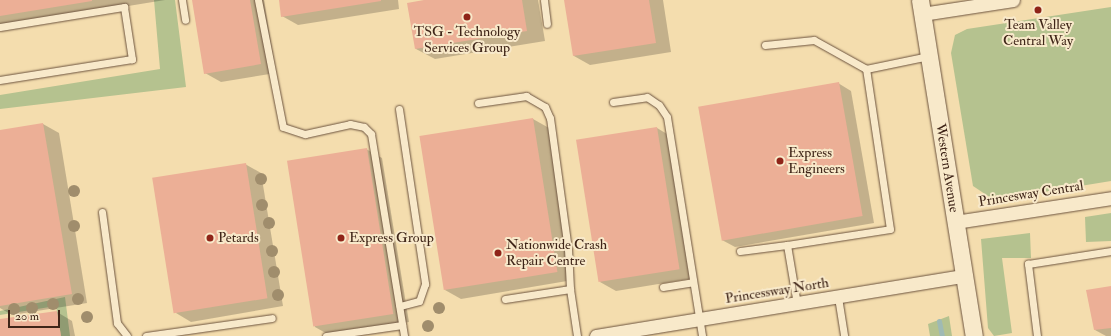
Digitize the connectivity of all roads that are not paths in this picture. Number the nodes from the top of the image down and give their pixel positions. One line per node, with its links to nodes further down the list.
1 (182, 0): 6 (lane)
2 (258, 0): 29 (lane)
3 (544, 0): 7 (lane)
4 (1013, 0): 5 (street)
5 (921, 7): 10 (street, Western Avenue)
6 (185, 20)
7 (547, 24)
8 (0, 27): 12 (lane)
9 (765, 45): 11 (lane)
10 (929, 56): 11 (lane); 18 (street, Western Avenue)
11 (866, 69): 19 (lane)
12 (0, 80)
13 (612, 102): 23 (lane)
14 (478, 103): 25 (lane)
15 (398, 109): 29 (lane)
16 (1111, 198): 18 (street, Princesway Central)
17 (102, 212): 33 (lane)
18 (955, 222): 22 (street, Western Avenue)
19 (788, 245): 20 (lane); 28 (lane)
20 (740, 251)
21 (1111, 251): 42 (lane)
22 (963, 276): 26 (street, Princessway North); 41 (street, Western Avenue)
23 (693, 282): 24 (lane); 31 (lane)
24 (663, 287)
25 (570, 289): 27 (lane); 37 (lane)
26 (838, 298): 28 (street, Princessway North); 40 (lane)
27 (505, 299)
28 (797, 304): 31 (street, Princessway North)
29 (400, 306): 32 (lane)
30 (272, 318): 34 (lane)
31 (699, 320): 38 (street, Princessway North); 39 (lane)
32 (402, 325): 35 (lane); 36 (lane)
33 (127, 336)
34 (146, 336)
35 (326, 336)
36 (404, 336)
37 (577, 336)
38 (596, 336)
39 (702, 336)
40 (844, 336)
41 (974, 336)
42 (1037, 336)

